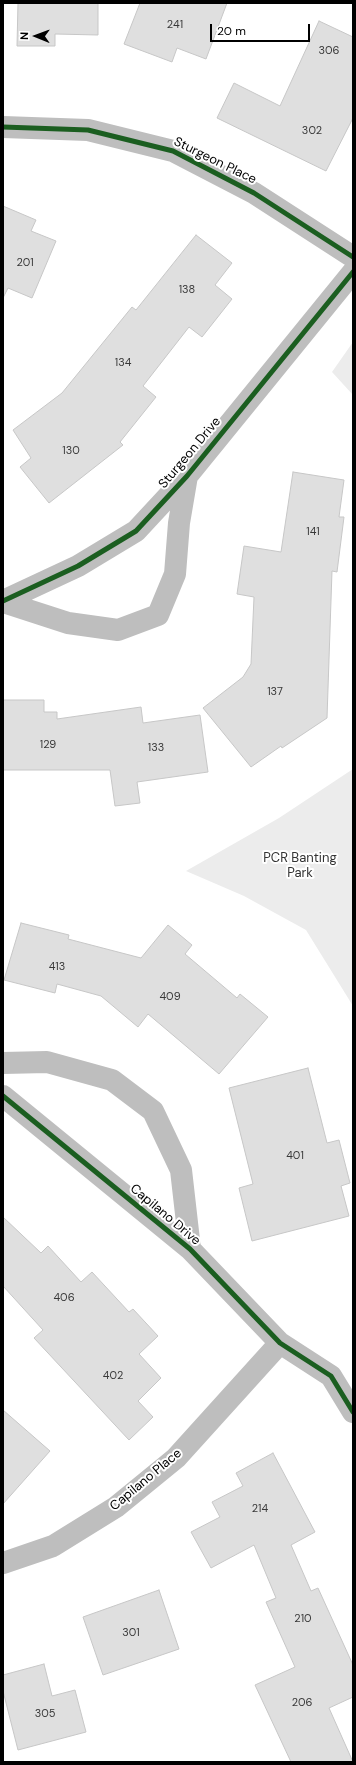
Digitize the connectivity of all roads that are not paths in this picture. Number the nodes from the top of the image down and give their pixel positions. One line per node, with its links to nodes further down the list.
1 (3, 127): 2 (street, Sturgeon Place)
2 (353, 257)
3 (353, 272): 4 (street, Sturgeon Drive)
4 (187, 476): 5 (street, Sturgeon Drive); 5 (street, Sturgeon Drive)
5 (3, 602)
6 (3, 1063): 8 (street, Capilano Drive)
7 (3, 1096): 8 (street, Capilano Drive)
8 (190, 1249): 9 (street, Capilano Drive)
9 (280, 1343): 10 (street, Capilano Drive); 11 (street, Capilano Place)
10 (353, 1412)
11 (3, 1563)

